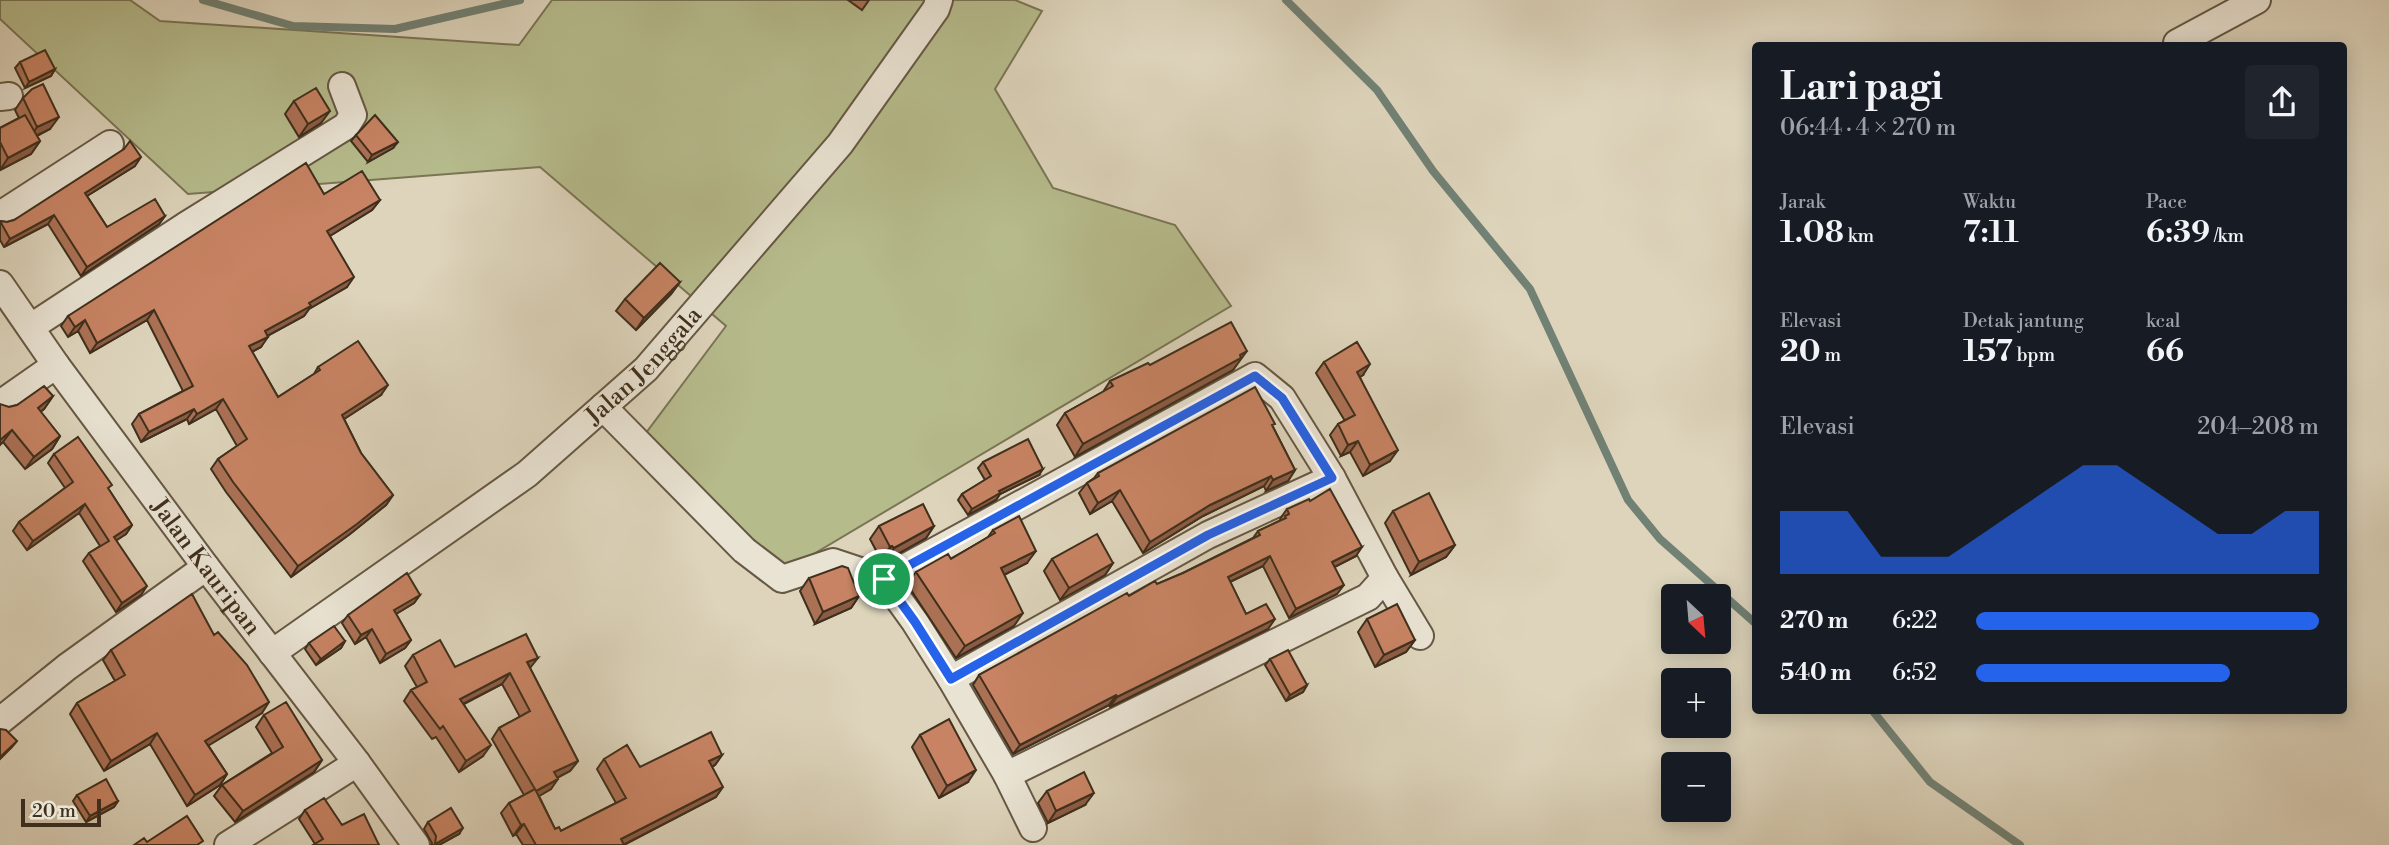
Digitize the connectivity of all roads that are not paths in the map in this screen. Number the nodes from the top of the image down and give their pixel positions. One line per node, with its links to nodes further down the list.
1 (939, 0): 11 (street, Jalan Jenggala)
2 (2257, 0): 3 (street)
3 (2178, 42)
4 (342, 86): 8 (street)
5 (110, 144): 6 (street)
6 (0, 215)
7 (0, 284): 8 (street, Jalan Kauripan)
8 (31, 327): 9 (street, Jalan Kauripan)
9 (56, 365): 10 (street); 13 (street, Jalan Kauripan)
10 (0, 404)
11 (603, 407): 15 (street); 17 (street, Jalan Jenggala)
12 (1332, 478): 14 (street); 15 (street); 18 (street)
13 (206, 567): 17 (street, Jalan Kauripan); 19 (street)
14 (1385, 578): 16 (street); 21 (street)
15 (884, 579): 18 (street)
16 (1420, 636)
17 (272, 653): 20 (street, Jalan Kauripan)
18 (951, 679): 21 (street)
19 (0, 721)
20 (357, 763): 23 (street); 24 (street, Jalan Kauripan)
21 (1007, 775): 22 (street)
22 (1033, 828)
23 (228, 845)
24 (416, 845)

